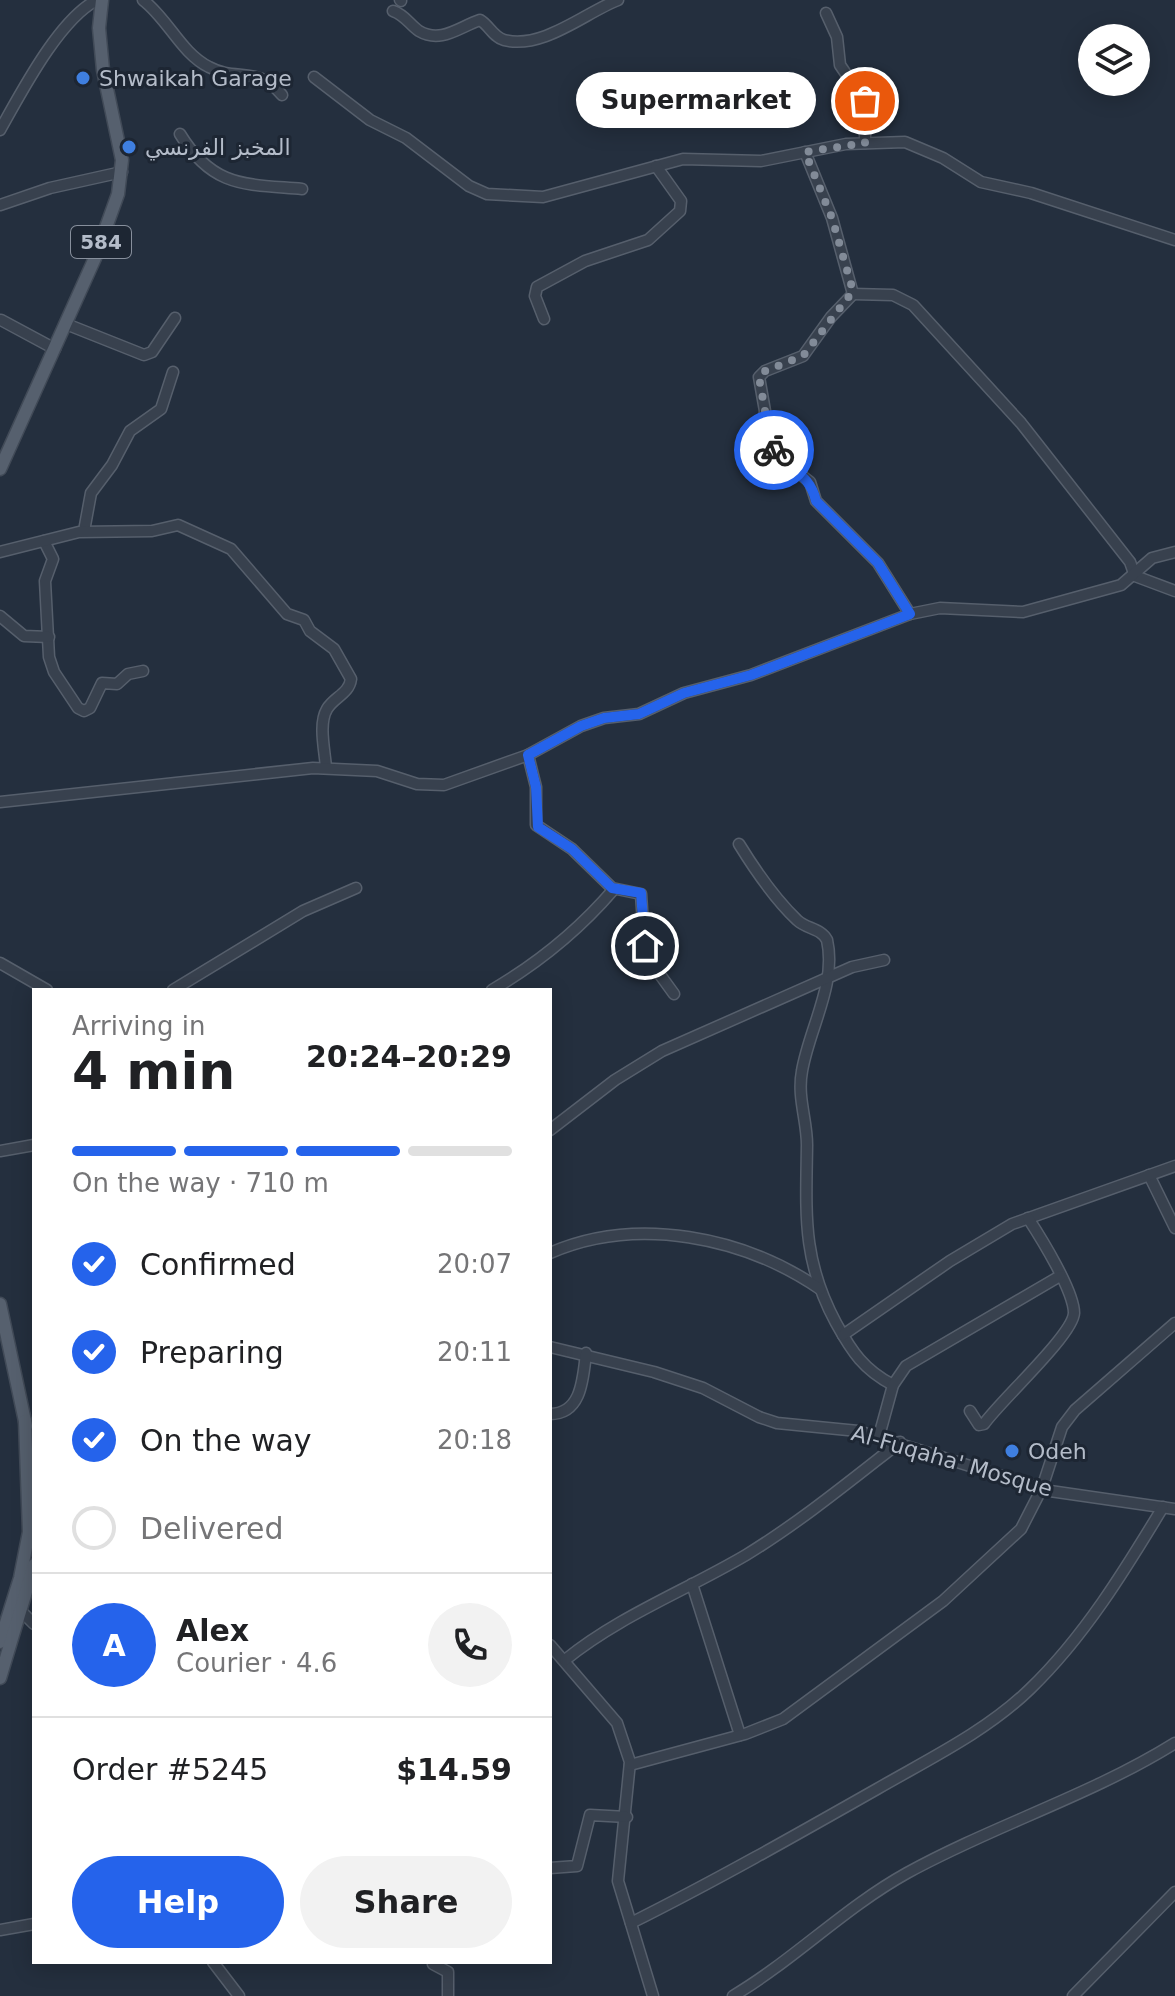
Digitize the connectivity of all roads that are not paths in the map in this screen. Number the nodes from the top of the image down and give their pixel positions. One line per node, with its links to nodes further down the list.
1 (143, 0): 7 (street)
2 (618, 0): 4 (street)
3 (94, 1): 8 (street); 13 (main road, 584)
4 (393, 11)
5 (826, 13): 10 (street)
6 (314, 77): 12 (street)
7 (282, 95)
8 (0, 130)
9 (180, 134): 14 (street)
10 (865, 143): 11 (street); 16 (street)
11 (805, 152): 12 (street); 17 (street)
12 (656, 166): 19 (street)
13 (122, 172): 15 (street); 21 (main road, 584)
14 (302, 189)
15 (0, 205)
16 (1175, 240)
17 (853, 294): 29 (street); 31 (street)
18 (175, 318): 21 (street)
19 (544, 319)
20 (1, 320): 22 (street)
21 (66, 324): 22 (main road, 584)
22 (55, 349): 24 (main road, 584)
23 (173, 372): 25 (street)
24 (0, 469)
25 (84, 531): 26 (street); 36 (street)
26 (44, 541): 27 (street); 33 (street)
27 (0, 552)
28 (1175, 552): 29 (street)
29 (1135, 576): 30 (street); 31 (street)
30 (1175, 591)
31 (910, 614): 35 (street)
32 (0, 616): 33 (street)
33 (49, 637): 34 (street)
34 (143, 671)
35 (528, 755): 36 (street); 40 (street)
36 (326, 768): 37 (street)
37 (0, 802)
38 (739, 844): 43 (street)
39 (356, 888): 45 (street)
40 (614, 889): 46 (street); 47 (street)
41 (884, 960): 43 (street)
42 (0, 963): 44 (street)
43 (826, 979): 48 (street); 57 (street)
44 (44, 988)
45 (176, 988)
46 (495, 988)
47 (674, 994)
48 (552, 1128)
49 (32, 1145): 50 (street)
50 (0, 1151)
51 (1175, 1166): 52 (street)
52 (1149, 1175): 53 (street); 54 (street)
53 (1028, 1218): 56 (street); 60 (street)
54 (1175, 1228)
55 (552, 1252): 57 (street)
56 (1060, 1276): 63 (street); 64 (street)
57 (820, 1289): 60 (street)
58 (0, 1304): 66 (main road)
59 (1175, 1323): 70 (street)
60 (843, 1335): 63 (street)
61 (552, 1347): 62 (street, Al-Fuqaha' Mosque)
62 (586, 1353): 65 (street); 67 (street, Al-Fuqaha' Mosque)
63 (893, 1385): 67 (street)
64 (970, 1411)
65 (552, 1414)
66 (30, 1419): 68 (main road); 76 (main road)
67 (879, 1436): 69 (street, Al-Fuqaha' Mosque)
68 (32, 1442)
69 (900, 1442): 70 (street, Al-Fuqaha' Mosque); 73 (street)
70 (1042, 1488): 71 (street, Al-Fuqaha' Mosque); 80 (street)
71 (1169, 1508): 86 (street)
72 (32, 1571): 74 (main road)
73 (692, 1584): 78 (street); 80 (street)
74 (20, 1610): 75 (street); 79 (main road)
75 (32, 1622)
76 (0, 1642)
77 (552, 1651): 78 (street)
78 (565, 1660): 82 (street)
79 (0, 1678)
80 (740, 1735): 82 (street)
81 (1175, 1743): 94 (street)
82 (630, 1765): 83 (street)
83 (627, 1817): 84 (street); 86 (street)
84 (552, 1868)
85 (1175, 1892): 95 (street)
86 (631, 1923): 93 (street)
87 (32, 1924): 88 (street)
88 (0, 1930)
89 (215, 1964): 91 (street)
90 (433, 1964): 92 (street)
91 (239, 1996)
92 (448, 1996)
93 (653, 1996)
94 (733, 1996)
95 (1073, 1996)

